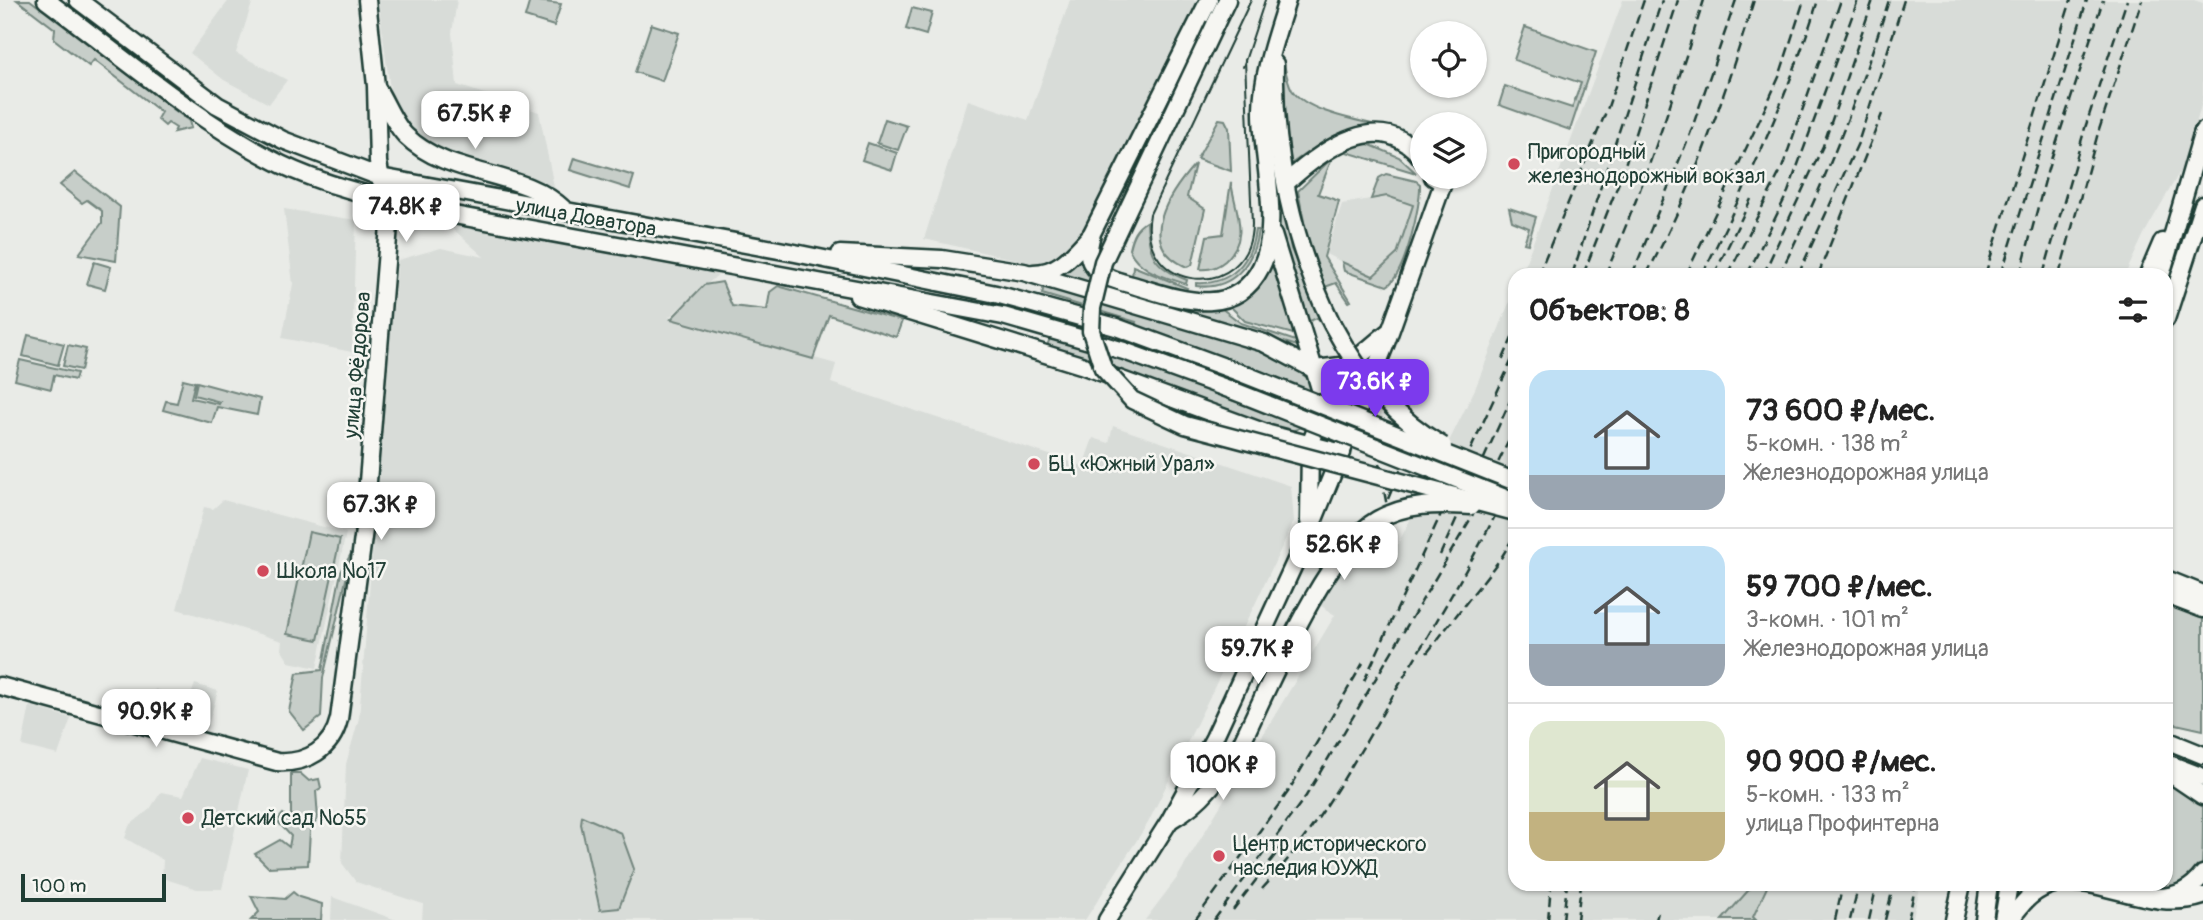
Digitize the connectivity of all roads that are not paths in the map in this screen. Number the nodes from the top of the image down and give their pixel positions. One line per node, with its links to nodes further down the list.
1 (46, 0): 15 (main road, улица Доватора)
2 (78, 0): 12 (main road, улица Доватора)
3 (367, 0): 8 (main road, улица Фёдорова)
4 (1209, 0): 19 (main road)
5 (1227, 0): 34 (main road, bridge)
6 (1287, 0): 7 (main road)
7 (1276, 37): 13 (main road); 18 (main road)
8 (376, 86): 12 (main road, улица Фёдорова); 17 (main road)
9 (2203, 131): 11 (main road)
10 (1410, 148): 13 (main road)
11 (2194, 162): 21 (main road); 22 (main road)
12 (380, 177): 15 (main road, улица Фёдорова); 17 (main road, улица Доватора)
13 (1286, 183): 31 (main road, bridge)
14 (1435, 189): 26 (main road)
15 (382, 198): 24 (main road, улица Доватора); 41 (main road, улица Фёдорова)
16 (2203, 205): 25 (main road)
17 (565, 210): 20 (main road, улица Доватора)
18 (1270, 221): 19 (main road); 27 (main road)
19 (1092, 233): 23 (main road)
20 (795, 253): 23 (main road); 32 (main road, bridge)
21 (2151, 268)
22 (2163, 268)
23 (1024, 272): 27 (main road)
24 (798, 276): 29 (main road); 33 (main road, bridge)
25 (2173, 297)
26 (1391, 329): 27 (main road); 28 (main road)
27 (1315, 369): 28 (main road); 29 (main road)
28 (1364, 396): 30 (main road)
29 (1310, 444): 30 (main road); 36 (main road)
30 (1342, 453): 36 (main road)
31 (1508, 477)
32 (1508, 478)
33 (1508, 500)
34 (1508, 510)
35 (1508, 511): 50 (main road, bridge)
36 (1308, 534): 50 (main road)
37 (2173, 582): 38 (main road)
38 (2203, 594)
39 (2173, 598): 40 (main road)
40 (2203, 609)
41 (0, 686)
42 (2173, 736): 43 (main road)
43 (2203, 742)
44 (2173, 743): 45 (main road)
45 (2203, 755)
46 (2173, 765): 48 (main road)
47 (2173, 776): 49 (main road)
48 (2203, 777)
49 (2203, 796)
50 (1170, 820): 59 (main road)
51 (2203, 874): 57 (main road)
52 (1960, 891): 60 (main road)
53 (1988, 891): 61 (main road)
54 (2008, 891): 62 (main road)
55 (2044, 891): 63 (main road)
56 (2077, 891): 58 (main road)
57 (2122, 891)
58 (2203, 896)
59 (1107, 920)
60 (1954, 920)
61 (1984, 920)
62 (2003, 920)
63 (2011, 920)

